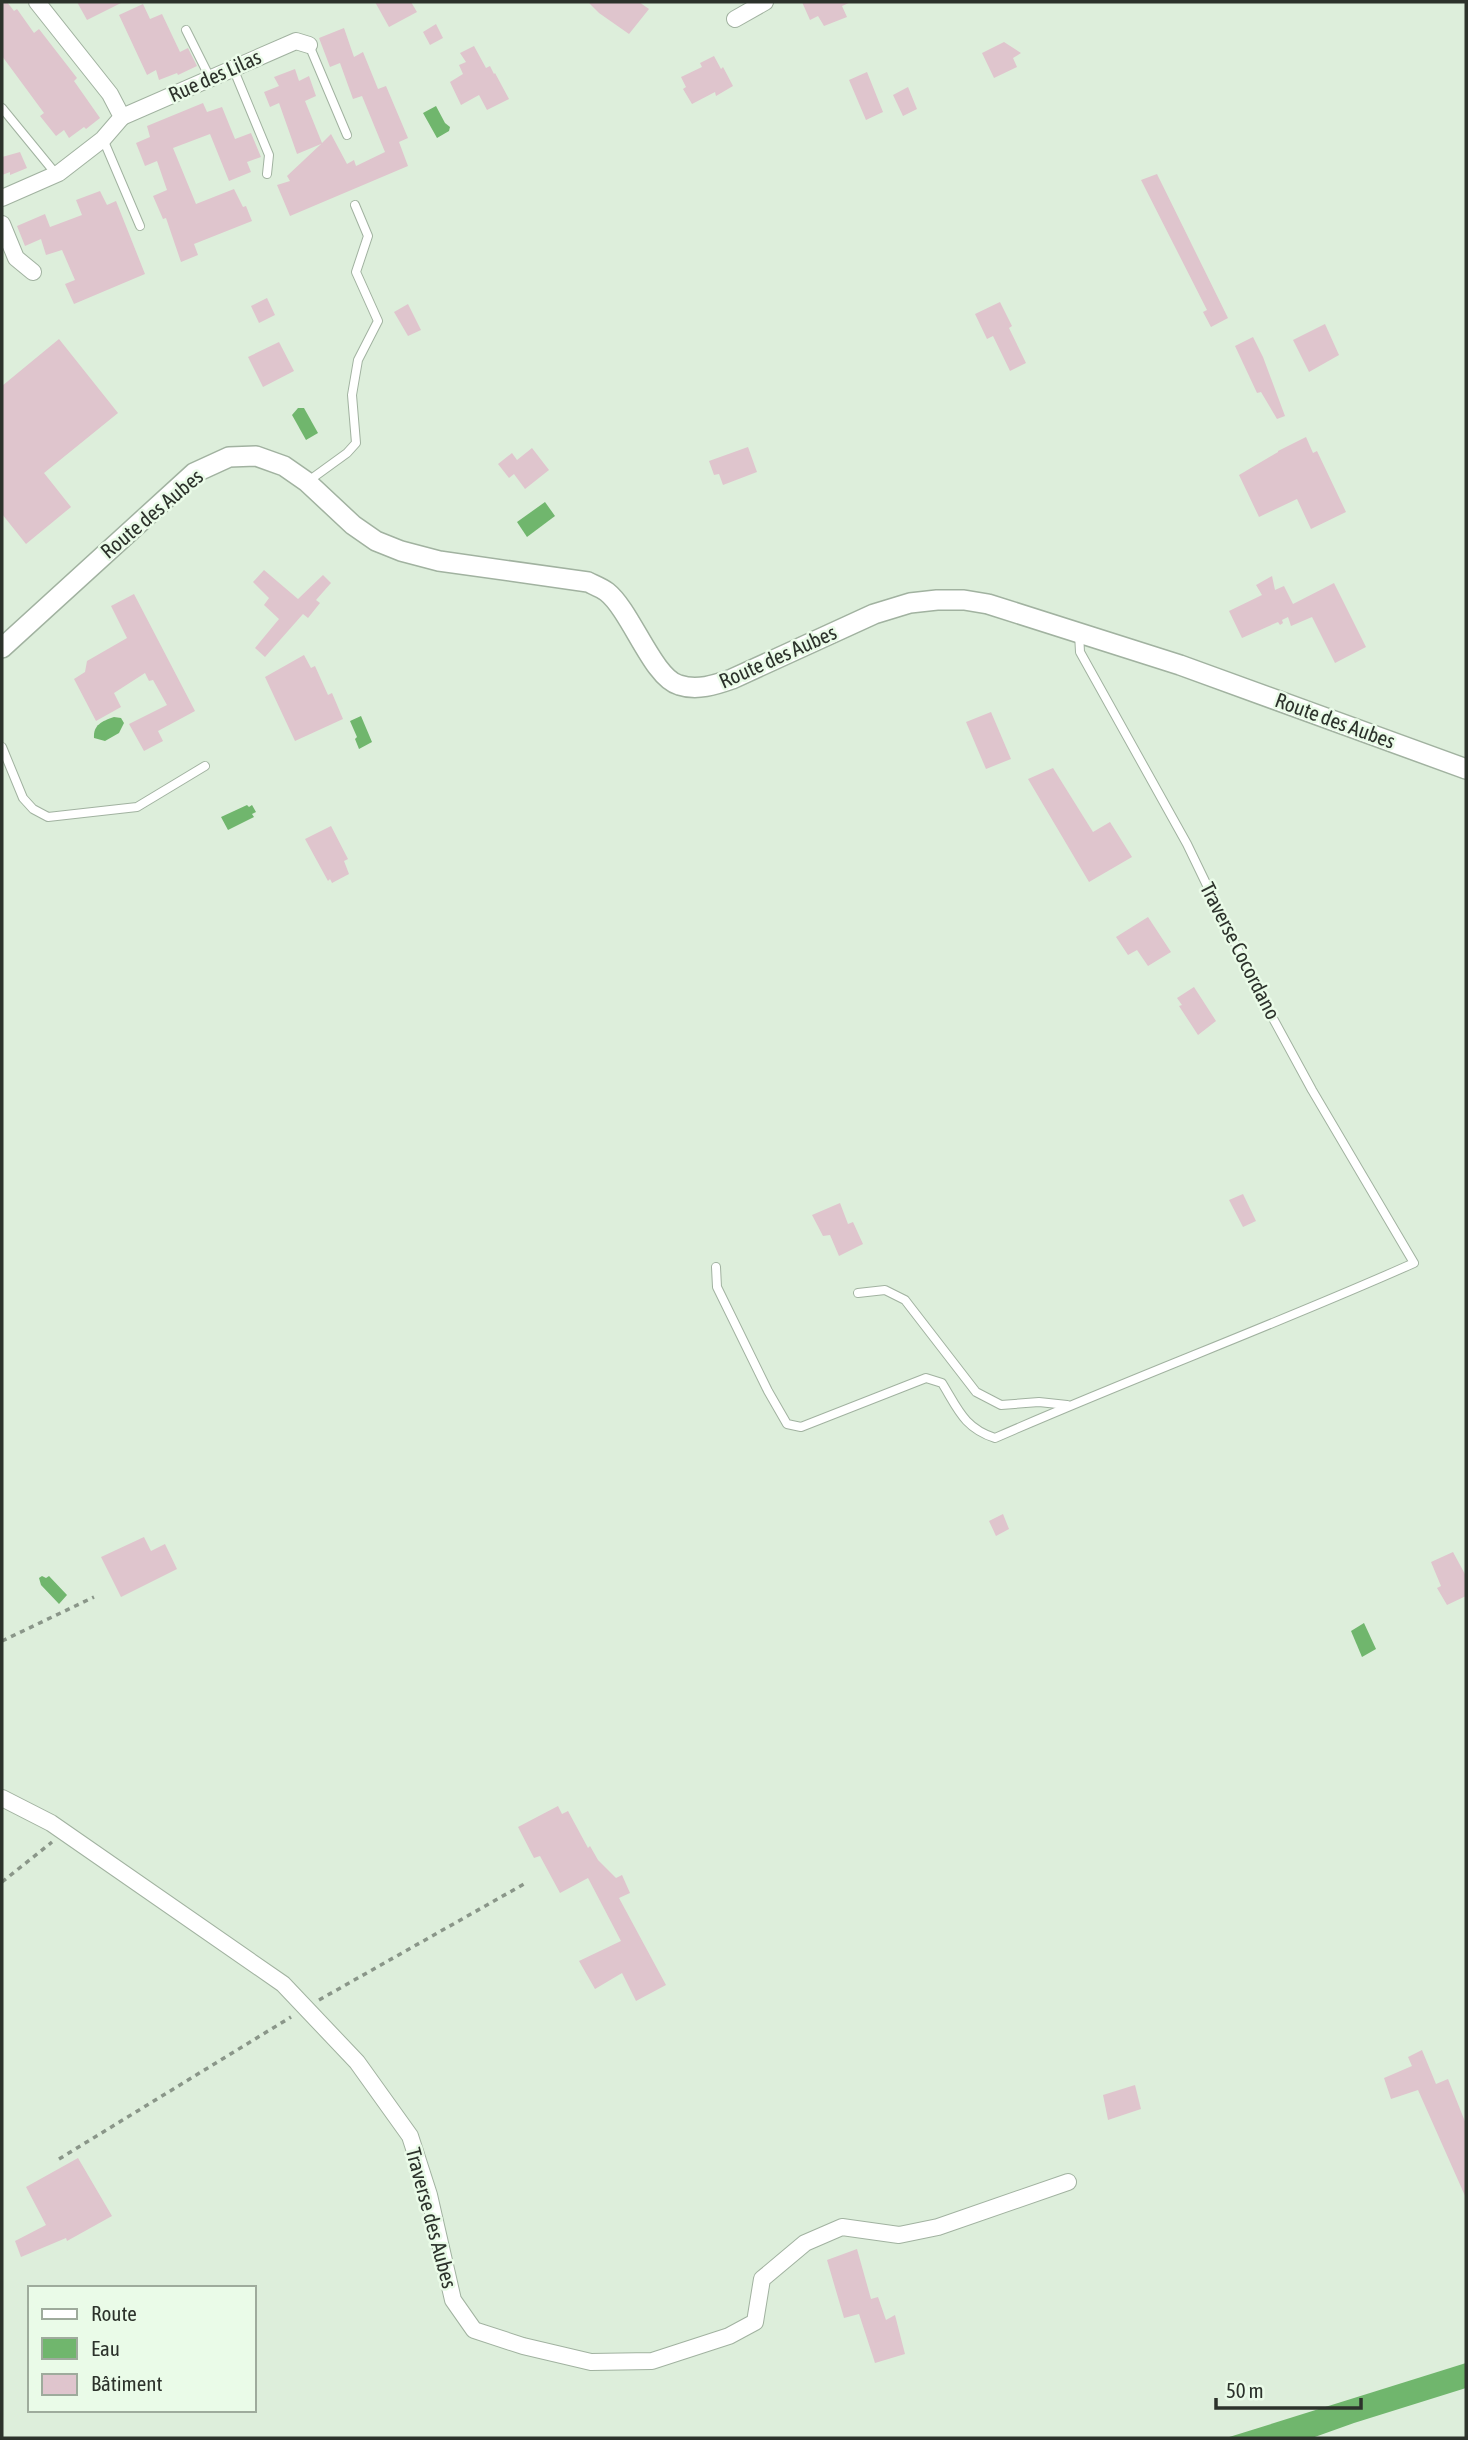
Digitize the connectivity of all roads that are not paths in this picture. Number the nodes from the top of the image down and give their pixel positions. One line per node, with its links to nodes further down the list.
1 (37, 2): 9 (street)
2 (765, 2): 3 (street)
3 (735, 19)
4 (186, 30): 7 (lane)
5 (309, 45): 6 (street, Rue des Lilas); 10 (lane)
6 (233, 68): 7 (street, Rue des Lilas); 13 (lane)
7 (210, 78): 9 (street, Rue des Lilas)
8 (2, 108): 12 (lane)
9 (122, 117): 11 (street)
10 (347, 135)
11 (103, 139): 12 (street); 17 (lane)
12 (56, 174): 14 (street)
13 (267, 174)
14 (2, 198)
15 (355, 205): 19 (lane)
16 (2, 224): 18 (street)
17 (140, 226)
18 (33, 272)
19 (307, 482): 20 (street, Route des Aubes); 21 (street, Route des Aubes)
20 (1079, 633): 24 (street, Route des Aubes); 27 (lane, Traverse Cocordano)
21 (2, 648)
22 (2, 747): 23 (lane)
23 (205, 766)
24 (1466, 769)
25 (716, 1267): 27 (lane)
26 (858, 1293): 27 (lane)
27 (1070, 1405)
28 (2, 1798): 29 (street, Traverse des Aubes)
29 (1068, 2182)

